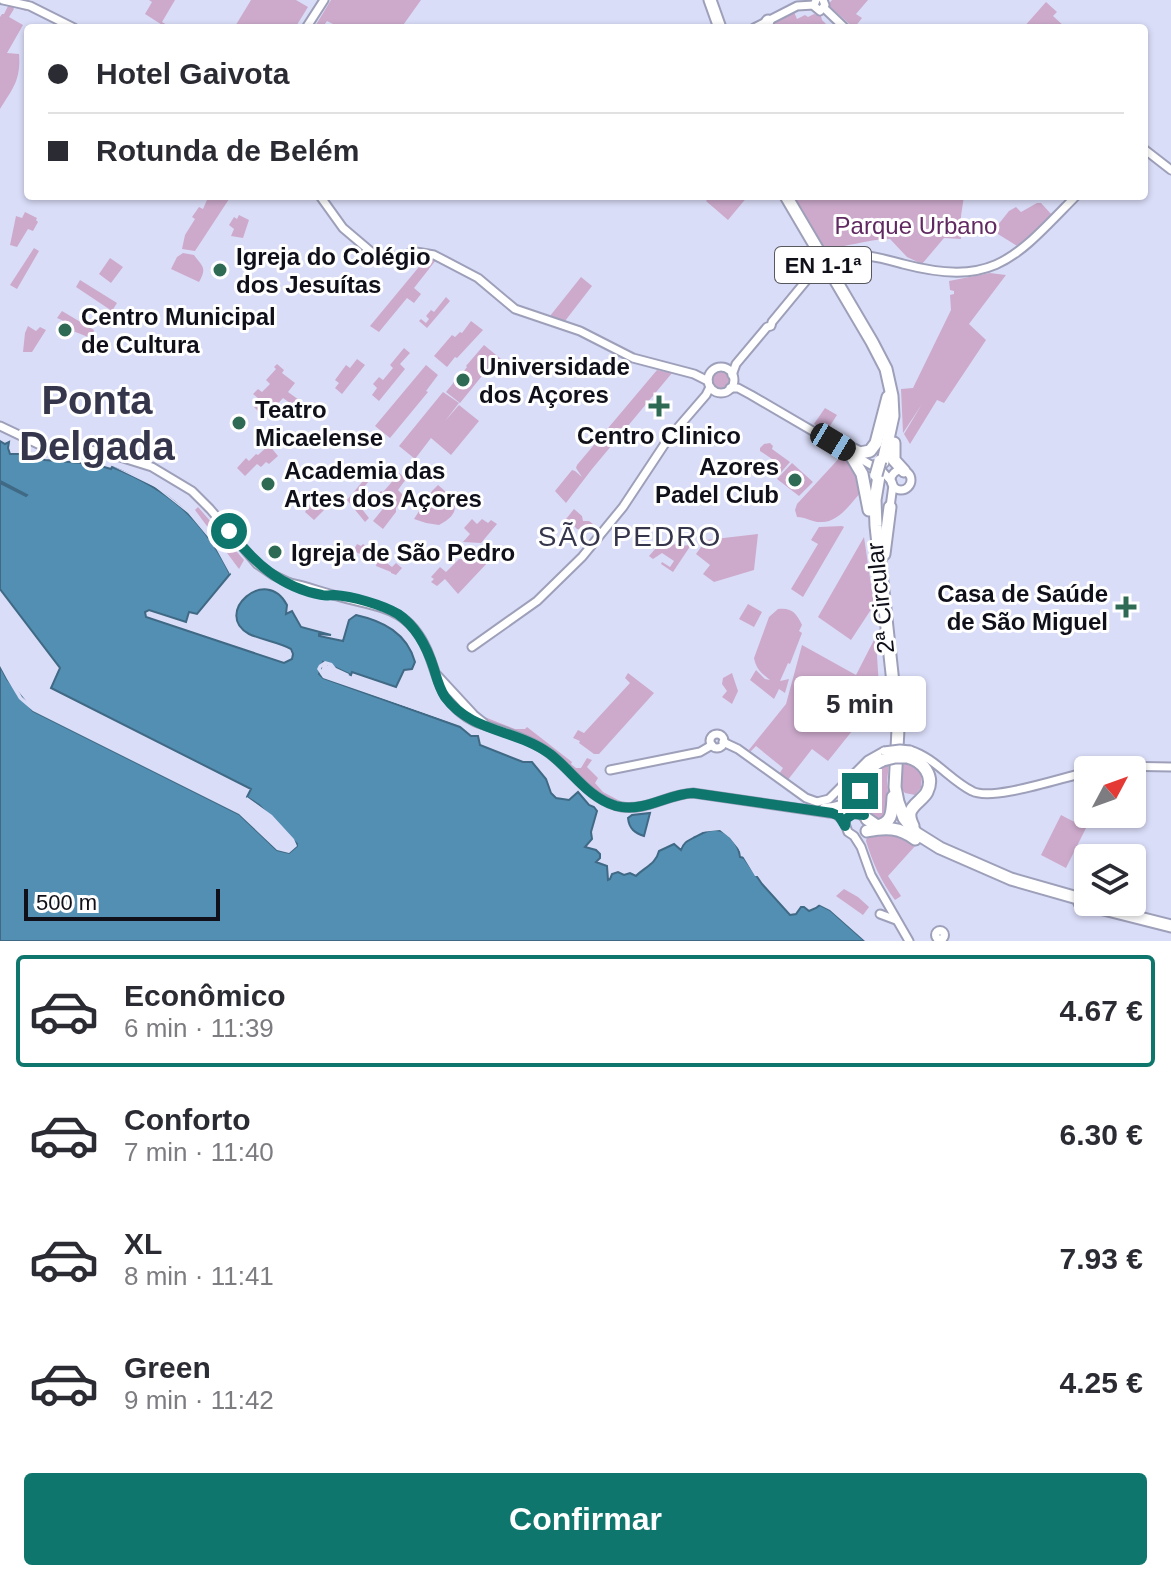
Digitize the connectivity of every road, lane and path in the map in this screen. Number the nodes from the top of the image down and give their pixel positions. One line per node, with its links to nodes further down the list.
1 (3, 0): 4 (main road)
2 (326, 0): 7 (main road)
3 (708, 0): 8 (highway)
4 (30, 3): 6 (main road)
5 (821, 3): 9 (main road); 10 (main road); 11 (main road)
6 (67, 24)
7 (311, 24)
8 (717, 24)
9 (766, 24)
10 (834, 24)
11 (841, 24)
12 (1148, 154): 13 (main road)
13 (1171, 171)
14 (323, 200): 20 (main road)
15 (786, 200): 21 (highway, EN 1-1ª)
16 (1072, 200): 17 (main road, bridge)
17 (768, 323): 18 (main road); 19 (main road)
18 (723, 368): 19 (main road); 20 (main road)
19 (732, 381): 20 (main road); 23 (main road); 24 (main road)
20 (711, 383): 30 (main road)
21 (891, 398): 23 (highway); 25 (highway, EN 1-1ª); 25 (highway)
22 (0, 426): 38 (main road)
23 (837, 442): 25 (main road)
24 (849, 452): 25 (main road); 28 (highway)
25 (884, 469): 26 (main road); 26 (main road); 26 (main road); 28 (highway, EN 1-1ª)
26 (895, 485): 27 (main road)
27 (891, 502): 29 (highway)
28 (873, 521): 29 (highway, 2ª Circular / EN 1-1ª); 32 (highway, 2ª Circular / EN 1-1ª)
29 (881, 574): 32 (highway, 2ª Circular / EN 1-1ª)
30 (472, 647)
31 (908, 755): 32 (highway, bridge); 32 (highway); 36 (main road); 44 (highway)
32 (888, 763): 35 (main road); 37 (highway); 39 (highway, EN 1-1ª); 41 (highway); 44 (highway)
33 (1146, 767): 34 (main road)
34 (1171, 767)
35 (615, 771)
36 (1074, 775)
37 (860, 780): 40 (highway); 41 (highway)
38 (669, 795): 40 (main road); 42 (main road)
39 (893, 797): 41 (highway); 44 (highway)
40 (825, 809): 41 (main road)
41 (861, 821): 42 (main road); 43 (main road); 44 (highway); 46 (main road)
42 (845, 826): 43 (main road)
43 (854, 836): 46 (main road)
44 (924, 841): 45 (highway); 48 (highway)
45 (1074, 896)
46 (889, 909): 49 (main road); 49 (main road)
47 (1143, 916): 48 (highway)
48 (1171, 924)
49 (910, 941)

